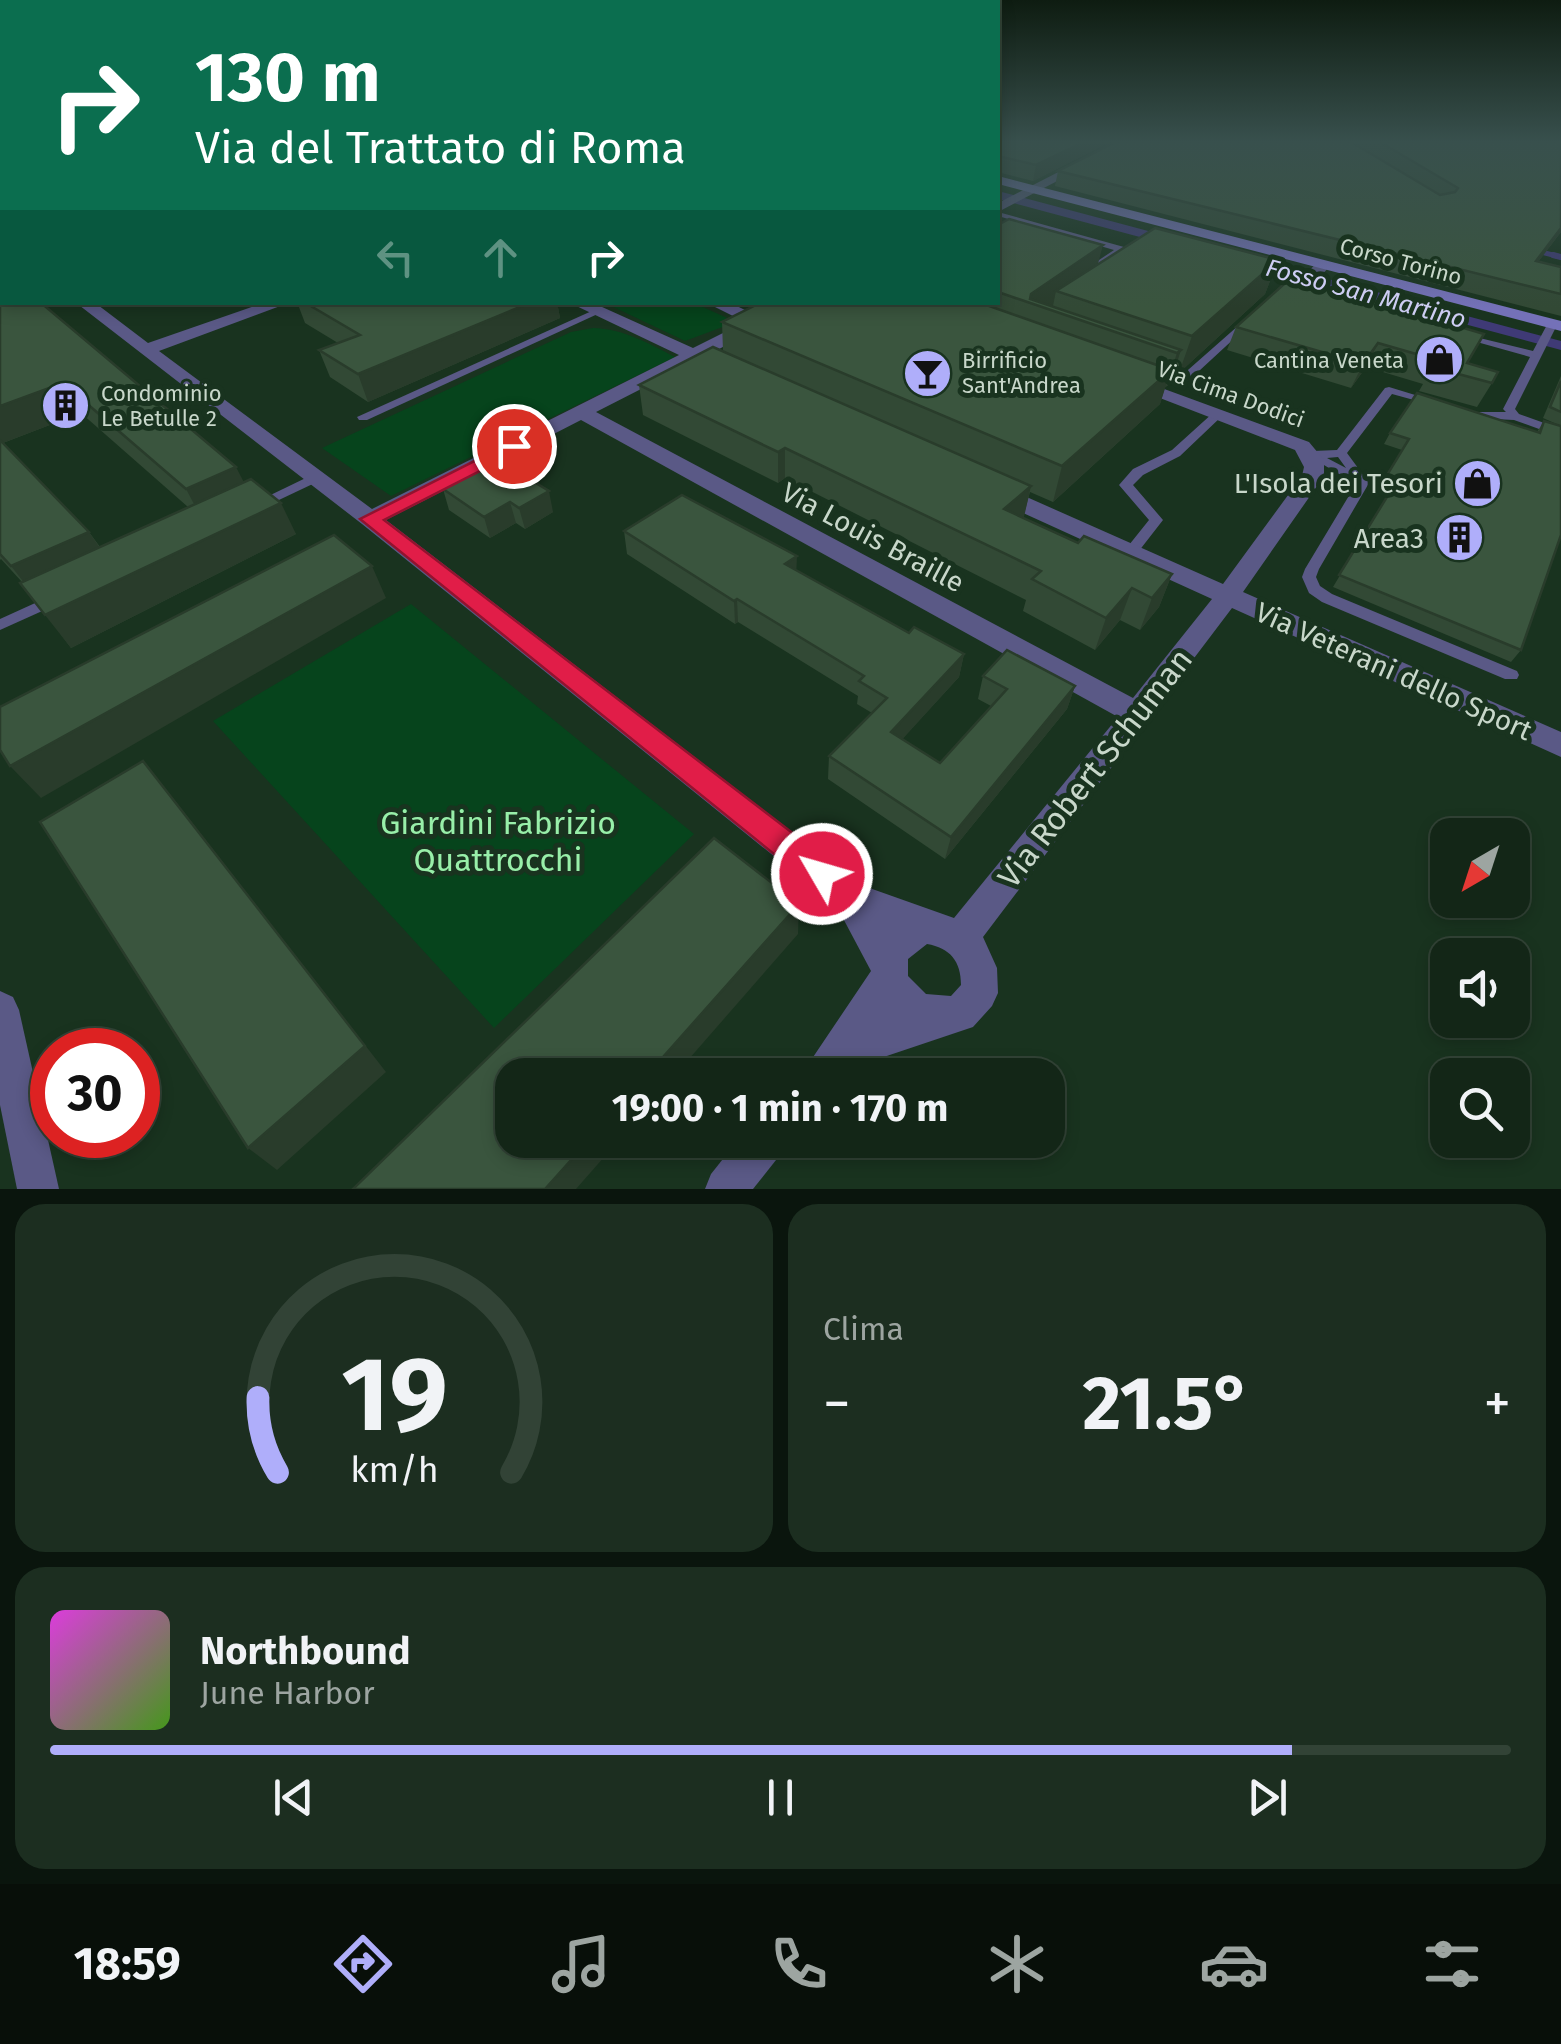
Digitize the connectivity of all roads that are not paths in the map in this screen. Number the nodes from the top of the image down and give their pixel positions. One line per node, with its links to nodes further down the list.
1 (1026, 196): 3 (street)
2 (1044, 196): 18 (main road, Corso Torino)
3 (1002, 209): 4 (lane)
4 (1016, 220): 5 (lane); 6 (lane)
5 (1000, 229)
6 (1060, 255)
7 (1132, 257): 8 (lane)
8 (1118, 268)
9 (87, 305): 20 (street)
10 (274, 305): 20 (street)
11 (583, 305): 14 (street)
12 (720, 305): 16 (street)
13 (792, 305): 16 (street)
14 (598, 312): 22 (street); 31 (lane)
15 (1252, 316): 23 (lane)
16 (759, 322): 22 (street)
17 (1455, 333): 18 (lane)
18 (1548, 337): 30 (lane)
19 (1461, 348): 21 (lane)
20 (144, 350): 35 (street)
21 (1476, 352)
22 (694, 355): 25 (street); 28 (street)
23 (1144, 368)
24 (1107, 375): 29 (street, Via Cima Dodici)
25 (741, 376)
26 (1443, 406): 33 (lane)
27 (1462, 411): 30 (lane)
28 (581, 412): 39 (street); 45 (street, Via Louis Braille)
29 (1218, 414): 34 (street, Via Cima Dodici); 40 (lane)
30 (1515, 416): 32 (lane)
31 (363, 417)
32 (1561, 433)
33 (1341, 453): 34 (lane); 37 (lane)
34 (1313, 455): 37 (lane); 42 (street, Via Robert Schuman)
35 (314, 478): 38 (lane); 39 (street)
36 (970, 480): 40 (street, Via Veterani dello Sport)
37 (1363, 483): 44 (lane)
38 (250, 508)
39 (370, 519): 47 (street)
40 (1130, 553): 42 (street, Via Veterani dello Sport)
41 (72, 592): 43 (lane)
42 (1226, 597): 45 (street, Via Robert Schuman); 46 (street, Via Veterani dello Sport)
43 (0, 625)
44 (1511, 675)
45 (1137, 714): 48 (street, Via Robert Schuman)
46 (1561, 746)
47 (849, 896): 48 (street); 49 (street)
48 (943, 932): 49 (street); 51 (street)
49 (888, 969): 51 (street); 52 (street)
50 (0, 1010): 55 (street)
51 (944, 1018): 53 (street)
52 (836, 1058)
53 (847, 1058)
54 (750, 1158): 56 (street)
55 (38, 1189)
56 (726, 1189)

